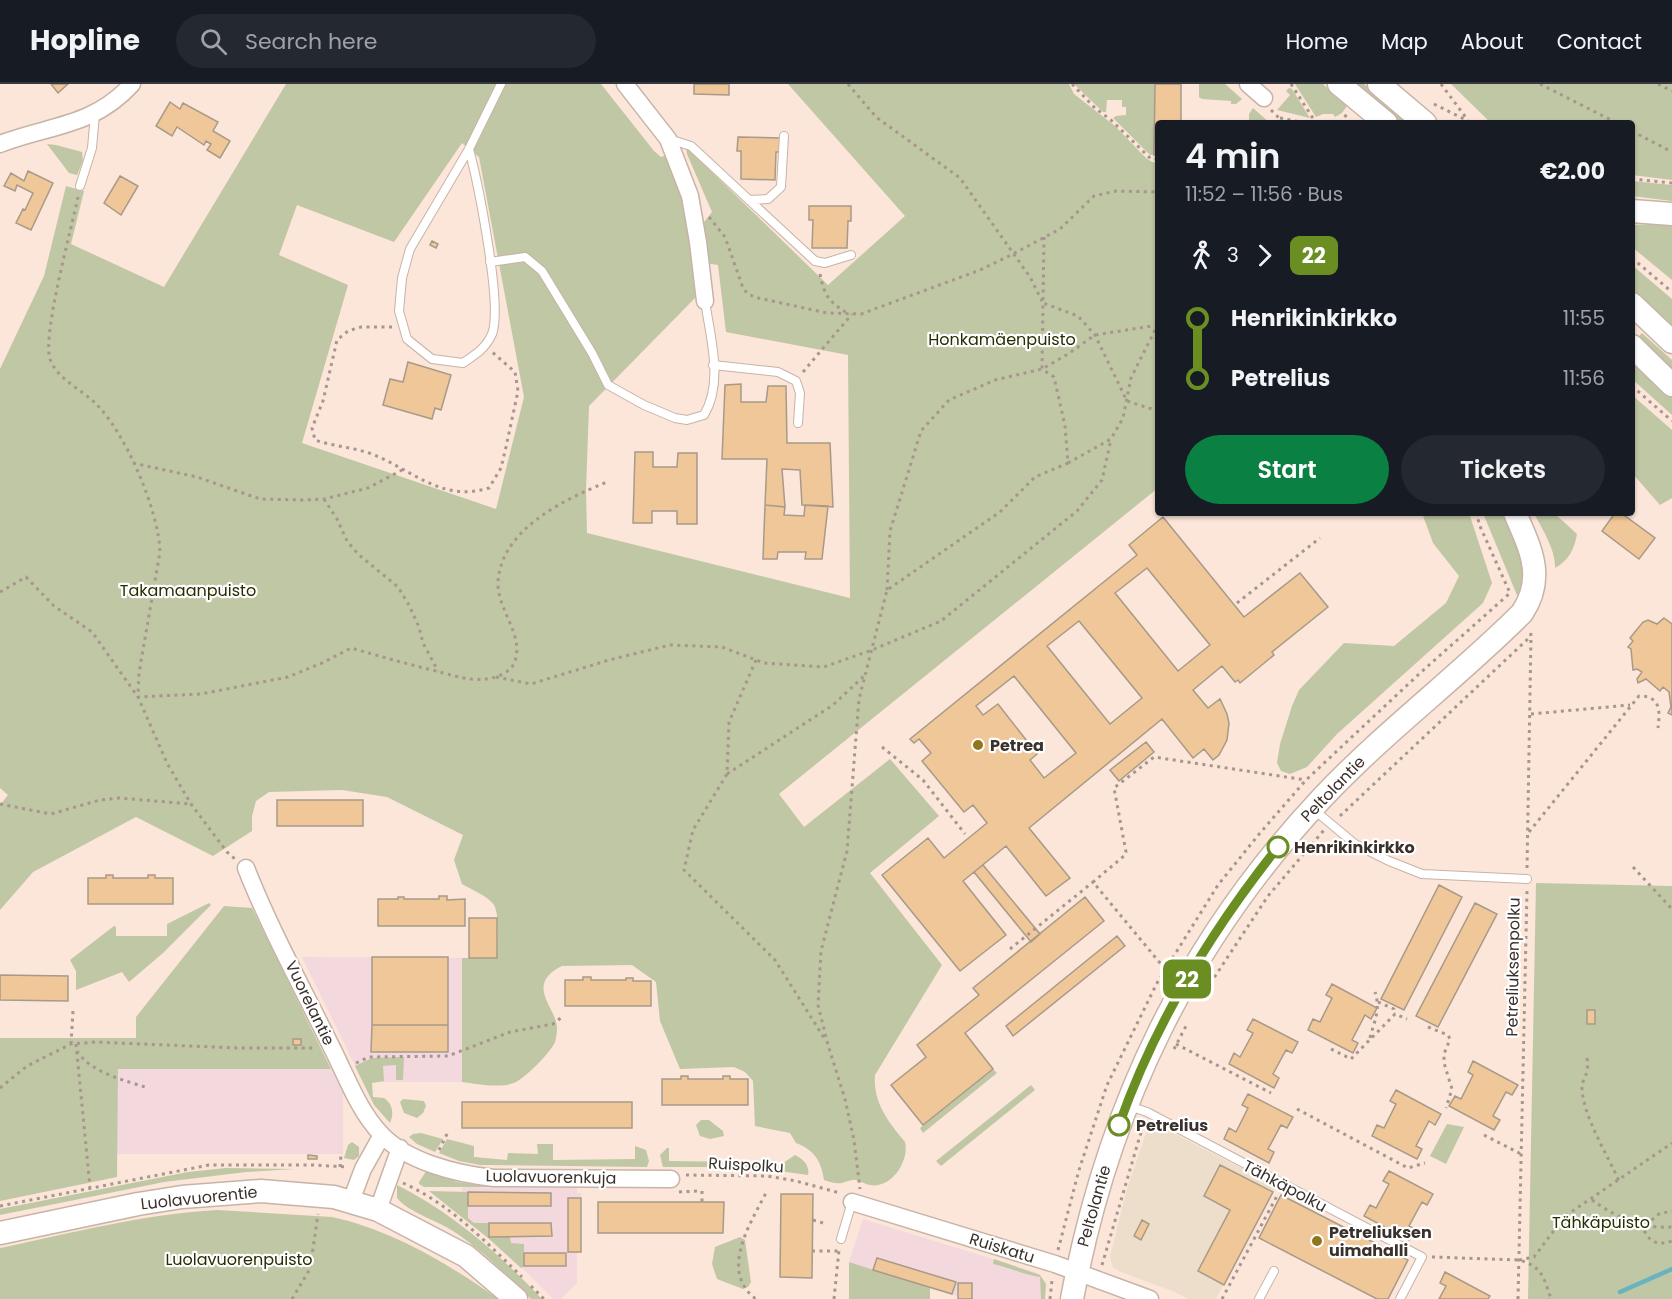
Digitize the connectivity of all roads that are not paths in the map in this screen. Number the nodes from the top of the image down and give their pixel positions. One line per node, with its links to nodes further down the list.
1 (132, 84): 8 (street)
2 (501, 84): 14 (lane)
3 (625, 84): 12 (street)
4 (1248, 84): 7 (street)
5 (1339, 84): 9 (street)
6 (1379, 84): 10 (street)
7 (1264, 98)
8 (95, 114): 13 (street); 15 (lane)
9 (1382, 120)
10 (1421, 120)
11 (784, 136): 16 (lane)
12 (668, 139): 16 (lane); 21 (street)
13 (0, 144)
14 (470, 149): 20 (lane); 20 (lane)
15 (80, 186)
16 (750, 200): 19 (lane)
17 (1635, 211): 18 (street)
18 (1672, 214)
19 (851, 255)
20 (490, 262): 25 (lane)
21 (705, 301): 25 (lane)
22 (1635, 307): 23 (street)
23 (1672, 342)
24 (1635, 349): 26 (street)
25 (713, 365): 27 (lane)
26 (1672, 385)
27 (798, 423)
28 (1516, 516): 29 (street, Peltolantie)
29 (1313, 808): 31 (lane); 32 (street, Peltolantie)
30 (246, 868): 33 (street, Vuorelantie)
31 (1527, 879)
32 (1136, 1108): 42 (street, Peltolantie); 47 (lane, Tähkäpolku)
33 (382, 1135): 34 (street, Vuorelantie); 37 (street)
34 (400, 1148): 35 (street, Luolavuorenkuja); 38 (street)
35 (671, 1179)
36 (856, 1198): 40 (lane); 42 (street, Ruiskatu)
37 (351, 1201): 38 (street, Luolavuorentie); 39 (street, Luolavuorentie)
38 (378, 1210): 43 (street, Luolavuorentie)
39 (0, 1233)
40 (841, 1239)
41 (1274, 1271): 46 (lane)
42 (1088, 1276): 44 (street, Peltolantie); 45 (street, Ruiskatu)
43 (516, 1299)
44 (1072, 1299)
45 (1150, 1299)
46 (1260, 1299)
47 (1400, 1299)

